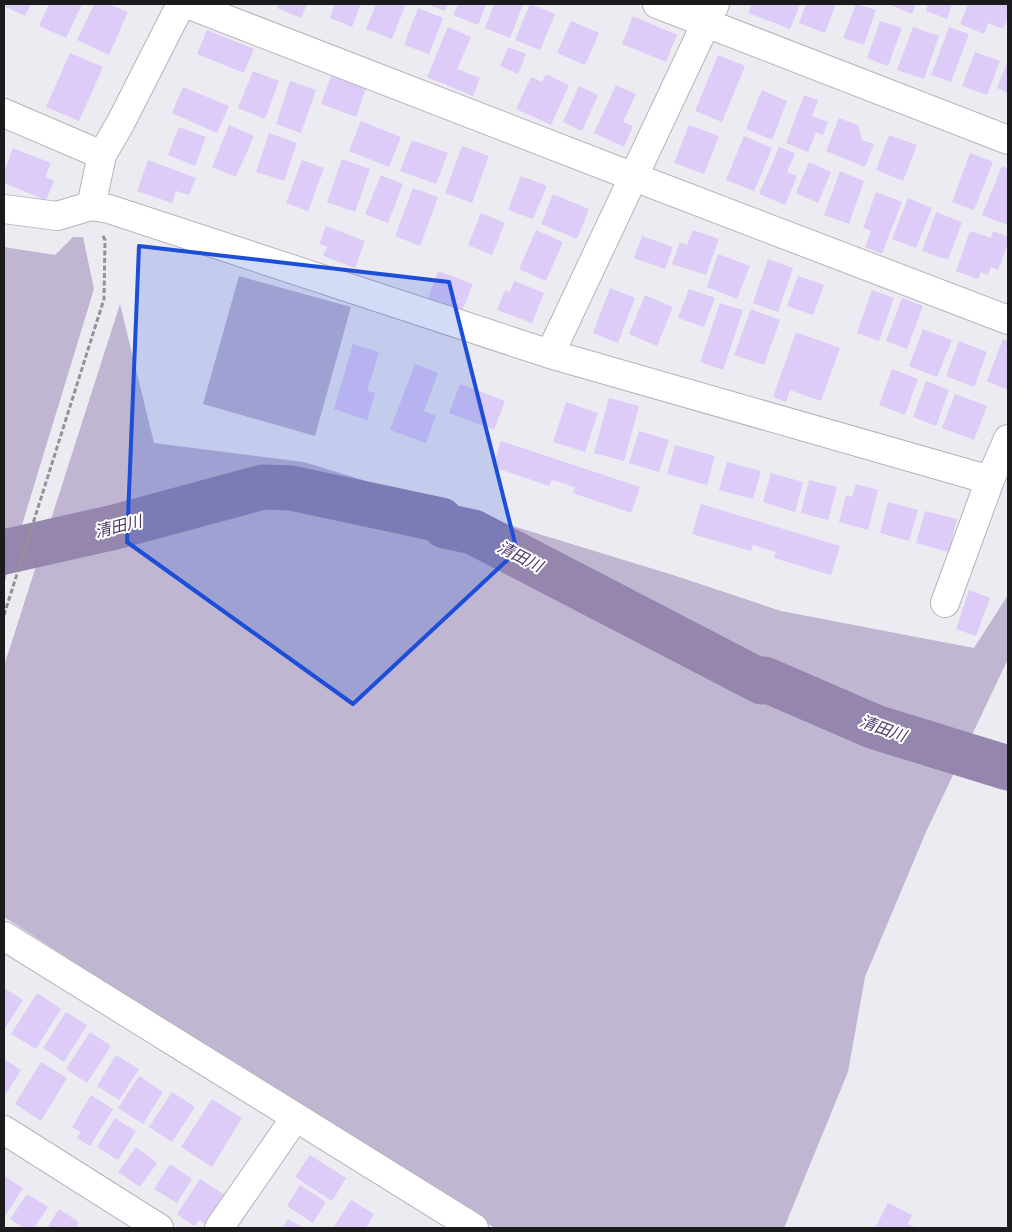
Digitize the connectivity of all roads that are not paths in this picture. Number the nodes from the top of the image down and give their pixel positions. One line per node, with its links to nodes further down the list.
1 (181, 4): 7 (street)
2 (187, 4): 8 (street)
3 (657, 4): 4 (street)
4 (710, 13): 6 (street); 8 (street)
5 (4, 113): 7 (street)
6 (1008, 140)
7 (102, 154): 9 (street)
8 (634, 177): 11 (street); 12 (street)
9 (91, 206): 10 (street); 12 (street)
10 (4, 209)
11 (1008, 320)
12 (550, 354): 14 (street)
13 (1008, 438): 14 (street)
14 (990, 480): 15 (street)
15 (945, 603)
16 (4, 936): 17 (street)
17 (295, 1118): 20 (street); 21 (street)
18 (4, 1130): 19 (street)
19 (159, 1228)
20 (219, 1228)
21 (474, 1228)

